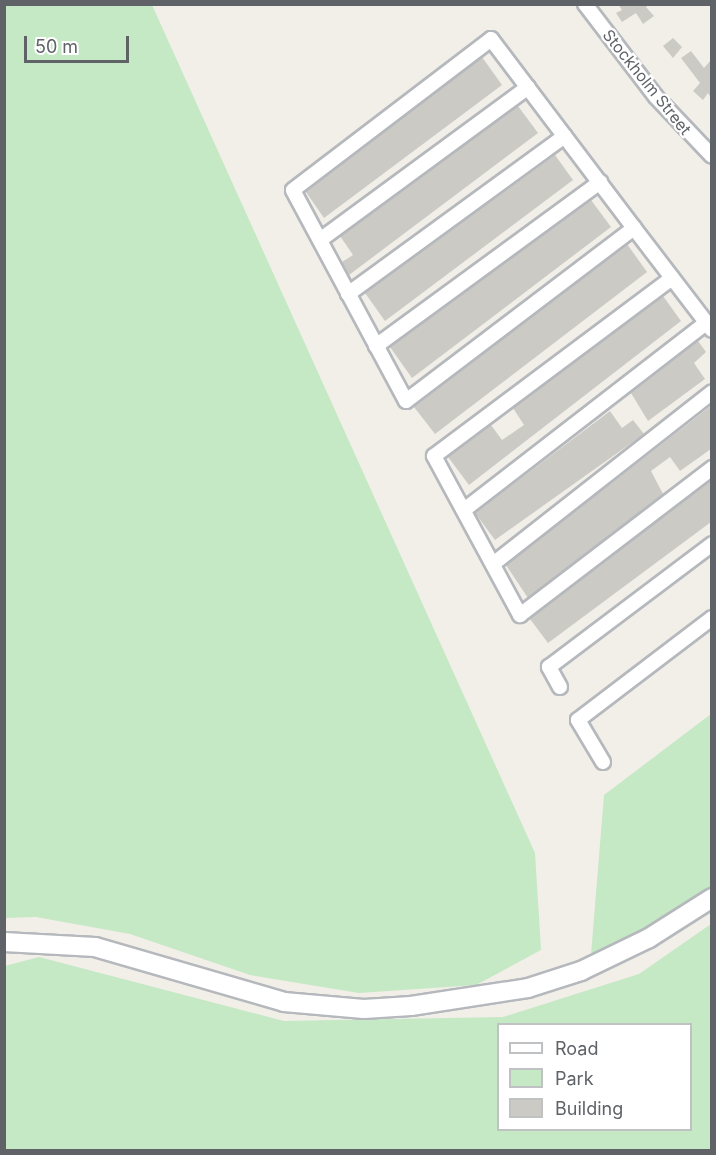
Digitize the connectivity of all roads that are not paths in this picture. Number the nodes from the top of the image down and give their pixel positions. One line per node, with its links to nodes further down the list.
1 (585, 4): 4 (street, Stockholm Street)
2 (528, 87): 3 (street); 7 (street); 7 (street)
3 (565, 136): 5 (street); 9 (street)
4 (711, 156)
5 (600, 182): 6 (street); 11 (street)
6 (634, 228): 8 (street); 11 (street)
7 (320, 240): 9 (street)
8 (672, 278): 10 (street); 14 (street)
9 (348, 294): 11 (street)
10 (709, 327): 14 (street)
11 (376, 346)
12 (711, 392): 16 (street)
13 (711, 468): 16 (street)
14 (464, 510): 16 (street)
15 (711, 544): 18 (street)
16 (493, 564)
17 (711, 618): 19 (street)
18 (560, 687)
19 (603, 762)
20 (711, 898): 21 (main road)
21 (4, 942)

